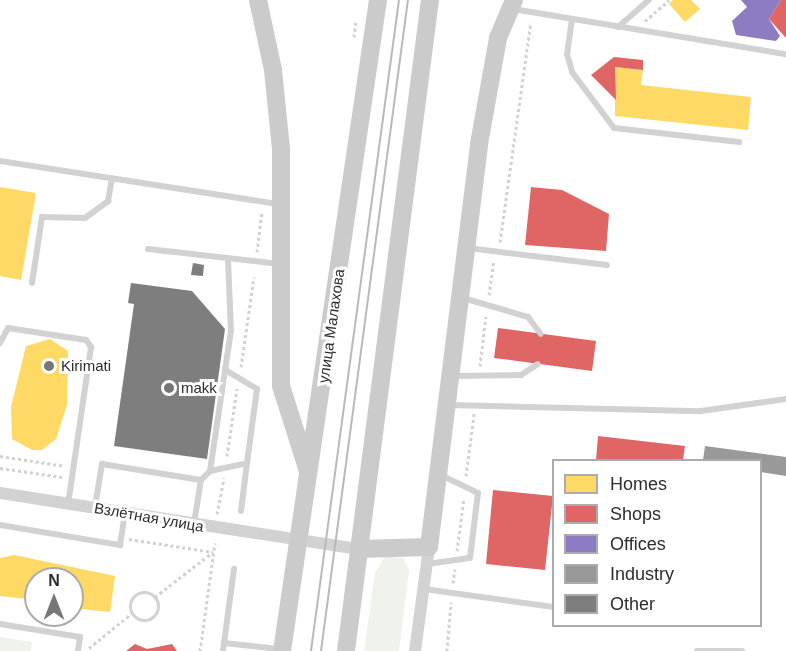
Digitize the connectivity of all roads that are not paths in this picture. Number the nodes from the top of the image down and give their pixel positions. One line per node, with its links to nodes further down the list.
1 (258, 0): 12 (main road)
2 (378, 0): 29 (main road, улица Малахова)
3 (430, 0): 40 (main road)
4 (648, 0): 7 (lane)
5 (512, 4): 6 (lane); 13 (main road)
6 (572, 19): 7 (lane); 9 (lane)
7 (618, 27): 8 (lane)
8 (786, 54)
9 (739, 142)
10 (0, 161): 11 (lane)
11 (112, 178): 12 (lane); 18 (lane)
12 (284, 205): 16 (main road)
13 (467, 248): 17 (lane); 19 (main road)
14 (148, 249): 15 (lane)
15 (228, 260): 16 (lane); 23 (lane)
16 (282, 264): 29 (main road)
17 (607, 265)
18 (32, 283)
19 (461, 297): 20 (lane); 24 (main road)
20 (541, 334)
21 (0, 343): 33 (lane)
22 (538, 364): 24 (lane)
23 (225, 370): 27 (lane); 28 (lane)
24 (452, 376): 26 (main road)
25 (786, 399): 26 (lane)
26 (448, 405): 30 (main road)
27 (248, 463): 28 (lane); 35 (lane)
28 (210, 471): 31 (lane)
29 (309, 473): 39 (main road, улица Малахова)
30 (440, 474): 41 (main road); 41 (lane)
31 (201, 480): 34 (lane); 38 (lane)
32 (0, 493): 33 (street, Взлётная улица)
33 (68, 504): 34 (street, Взлётная улица)
34 (94, 508): 36 (street, Взлётная улица)
35 (241, 511)
36 (125, 513): 37 (lane); 38 (street, Взлётная улица)
37 (0, 525)
38 (194, 525): 39 (street, Взлётная улица)
39 (298, 542): 40 (street, Взлётная улица); 48 (main road, улица Малахова)
40 (359, 549): 41 (main road); 50 (main road)
41 (428, 556): 43 (street)
42 (234, 568): 46 (lane)
43 (423, 589): 44 (lane); 51 (street)
44 (552, 607)
45 (0, 624): 47 (lane)
46 (224, 643): 48 (lane); 49 (lane)
47 (78, 649)
48 (282, 650)
49 (223, 651)
50 (346, 651)
51 (415, 651)
52 (696, 651): 53 (lane)
53 (742, 651)

